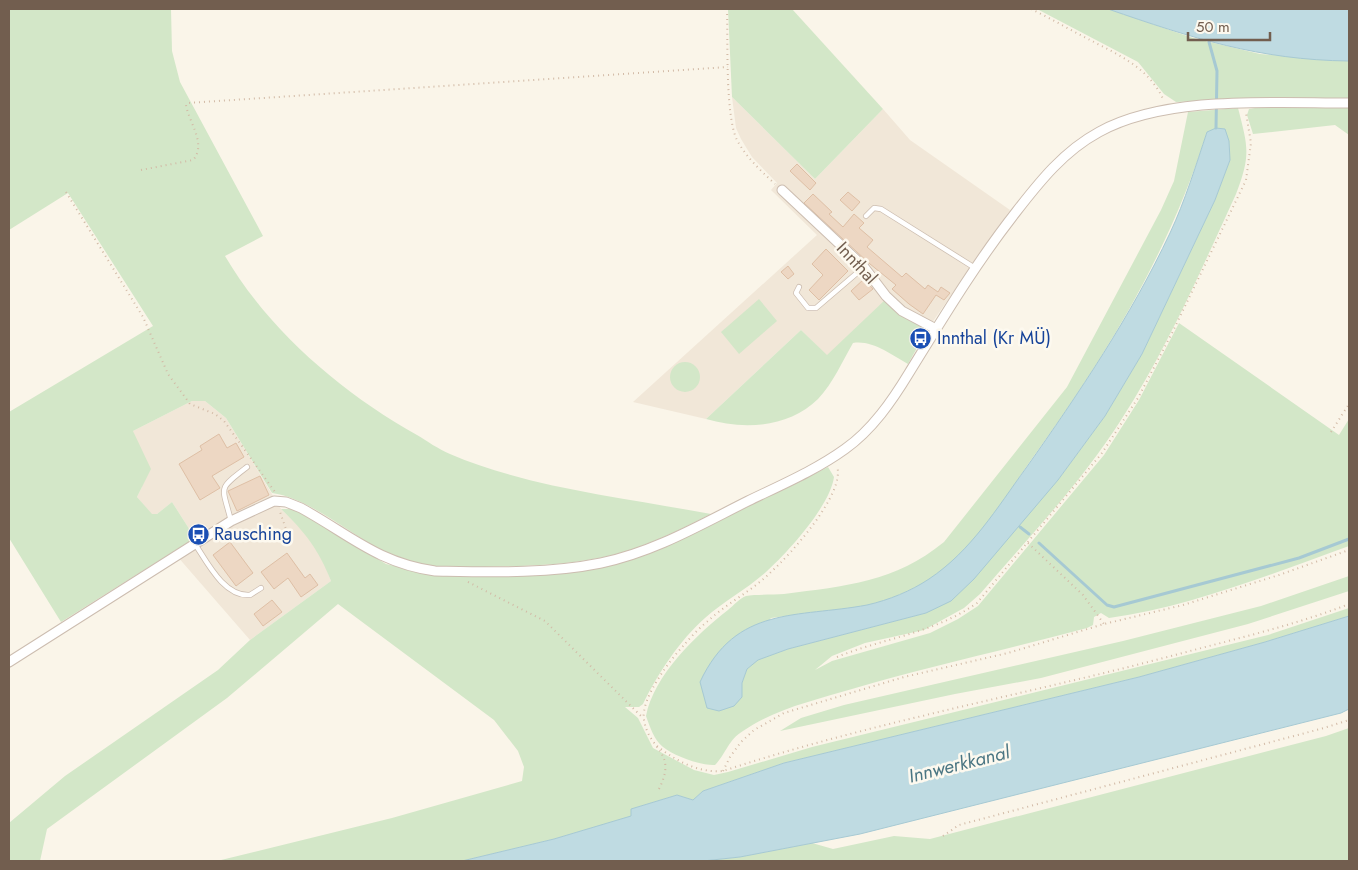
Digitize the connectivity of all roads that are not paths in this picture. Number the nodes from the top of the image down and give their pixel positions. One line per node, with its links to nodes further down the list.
1 (1349, 102): 5 (street)
2 (782, 190): 4 (street, Innthal)
3 (866, 216): 5 (lane)
4 (864, 267): 6 (lane); 7 (street, Innthal)
5 (975, 268): 7 (street)
6 (798, 287)
7 (936, 328): 9 (street)
8 (247, 467): 9 (lane)
9 (231, 521): 10 (street)
10 (194, 544): 11 (lane); 12 (street)
11 (261, 588)
12 (9, 662)

